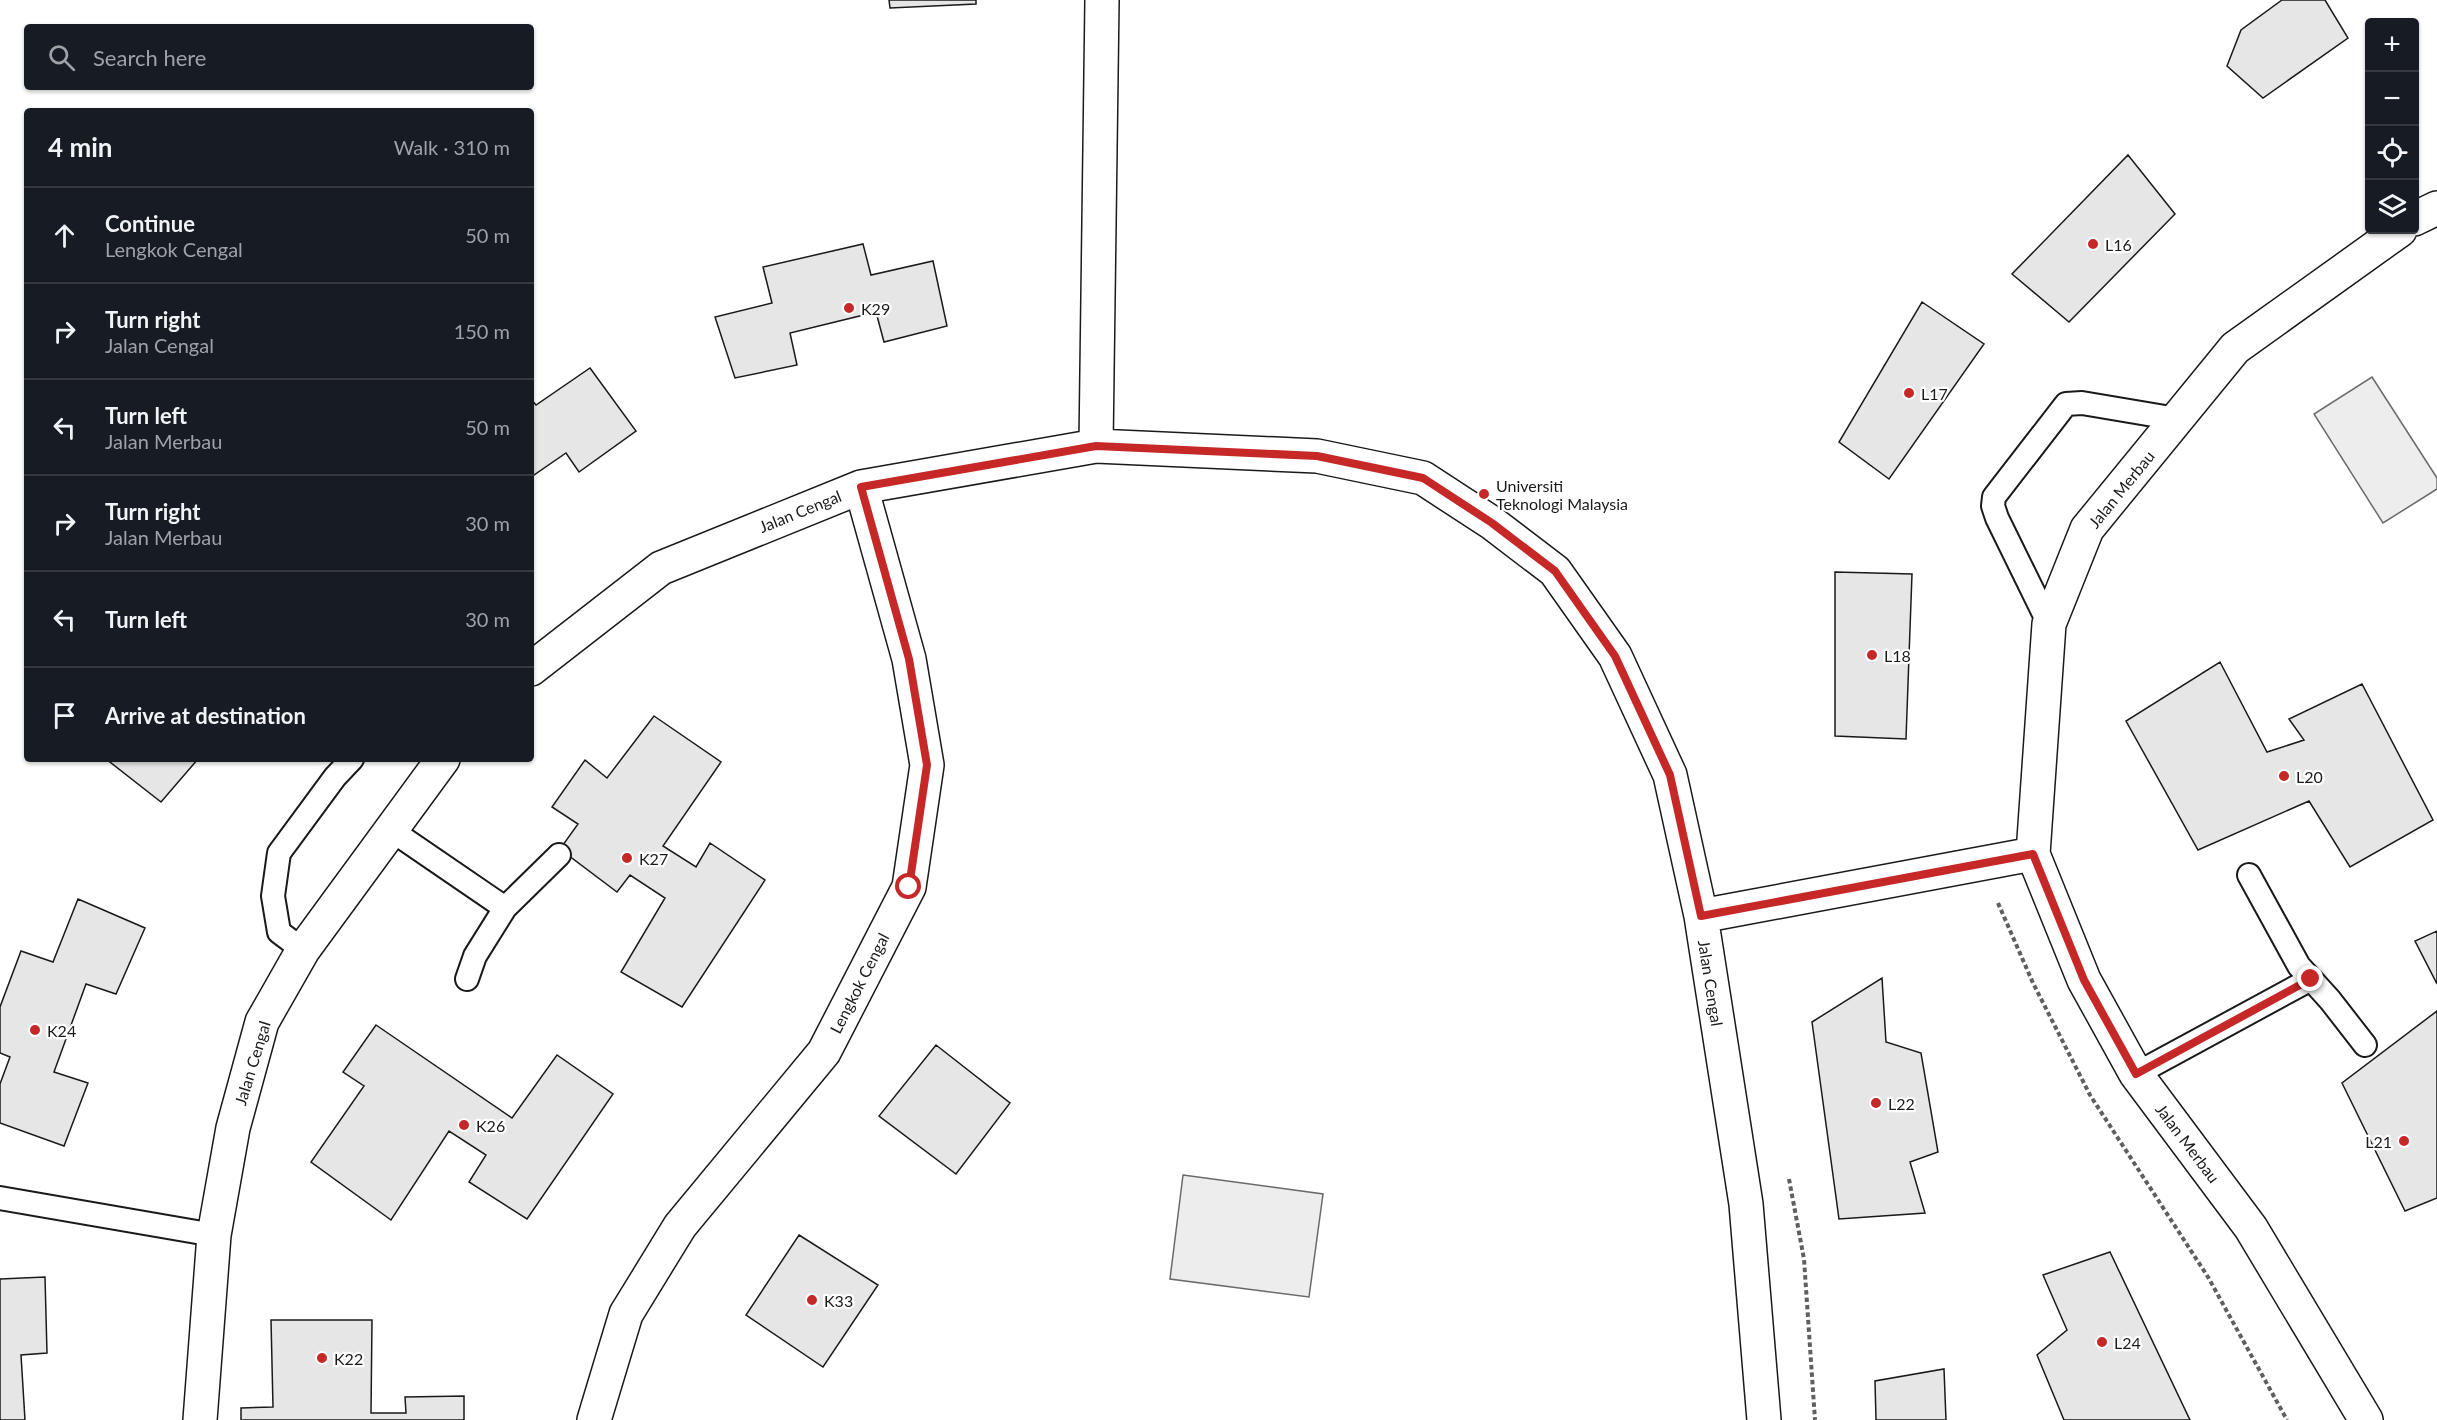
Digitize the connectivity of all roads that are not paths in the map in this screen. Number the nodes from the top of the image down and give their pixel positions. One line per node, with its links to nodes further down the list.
1 (1102, 0): 6 (street)
2 (2437, 208): 3 (street)
3 (2419, 217)
4 (2394, 234): 5 (street, Jalan Merbau)
5 (2177, 419): 8 (street, Jalan Merbau); 8 (lane)
6 (1096, 446): 7 (street, Jalan Cengal); 17 (street, Jalan Cengal)
7 (861, 487): 9 (street, Jalan Cengal); 26 (street, Lengkok Cengal)
8 (2049, 624): 13 (street, Jalan Merbau)
9 (534, 667)
10 (349, 762): 18 (lane)
11 (441, 762): 12 (street, Jalan Cengal)
12 (391, 830): 16 (lane); 18 (street, Jalan Cengal)
13 (2033, 854): 17 (street); 22 (street, Jalan Merbau)
14 (559, 855): 16 (lane)
15 (2249, 875): 20 (lane)
16 (505, 908): 19 (lane)
17 (1701, 916): 27 (street, Jalan Cengal)
18 (303, 950): 24 (street, Jalan Cengal)
19 (468, 979)
20 (2311, 979): 21 (lane); 22 (lane)
21 (2365, 1046)
22 (2136, 1074): 28 (street, Jalan Merbau)
23 (0, 1198): 24 (lane)
24 (214, 1235): 25 (street, Jalan Cengal)
25 (200, 1420)
26 (594, 1420)
27 (1764, 1420)
28 (2366, 1420)

